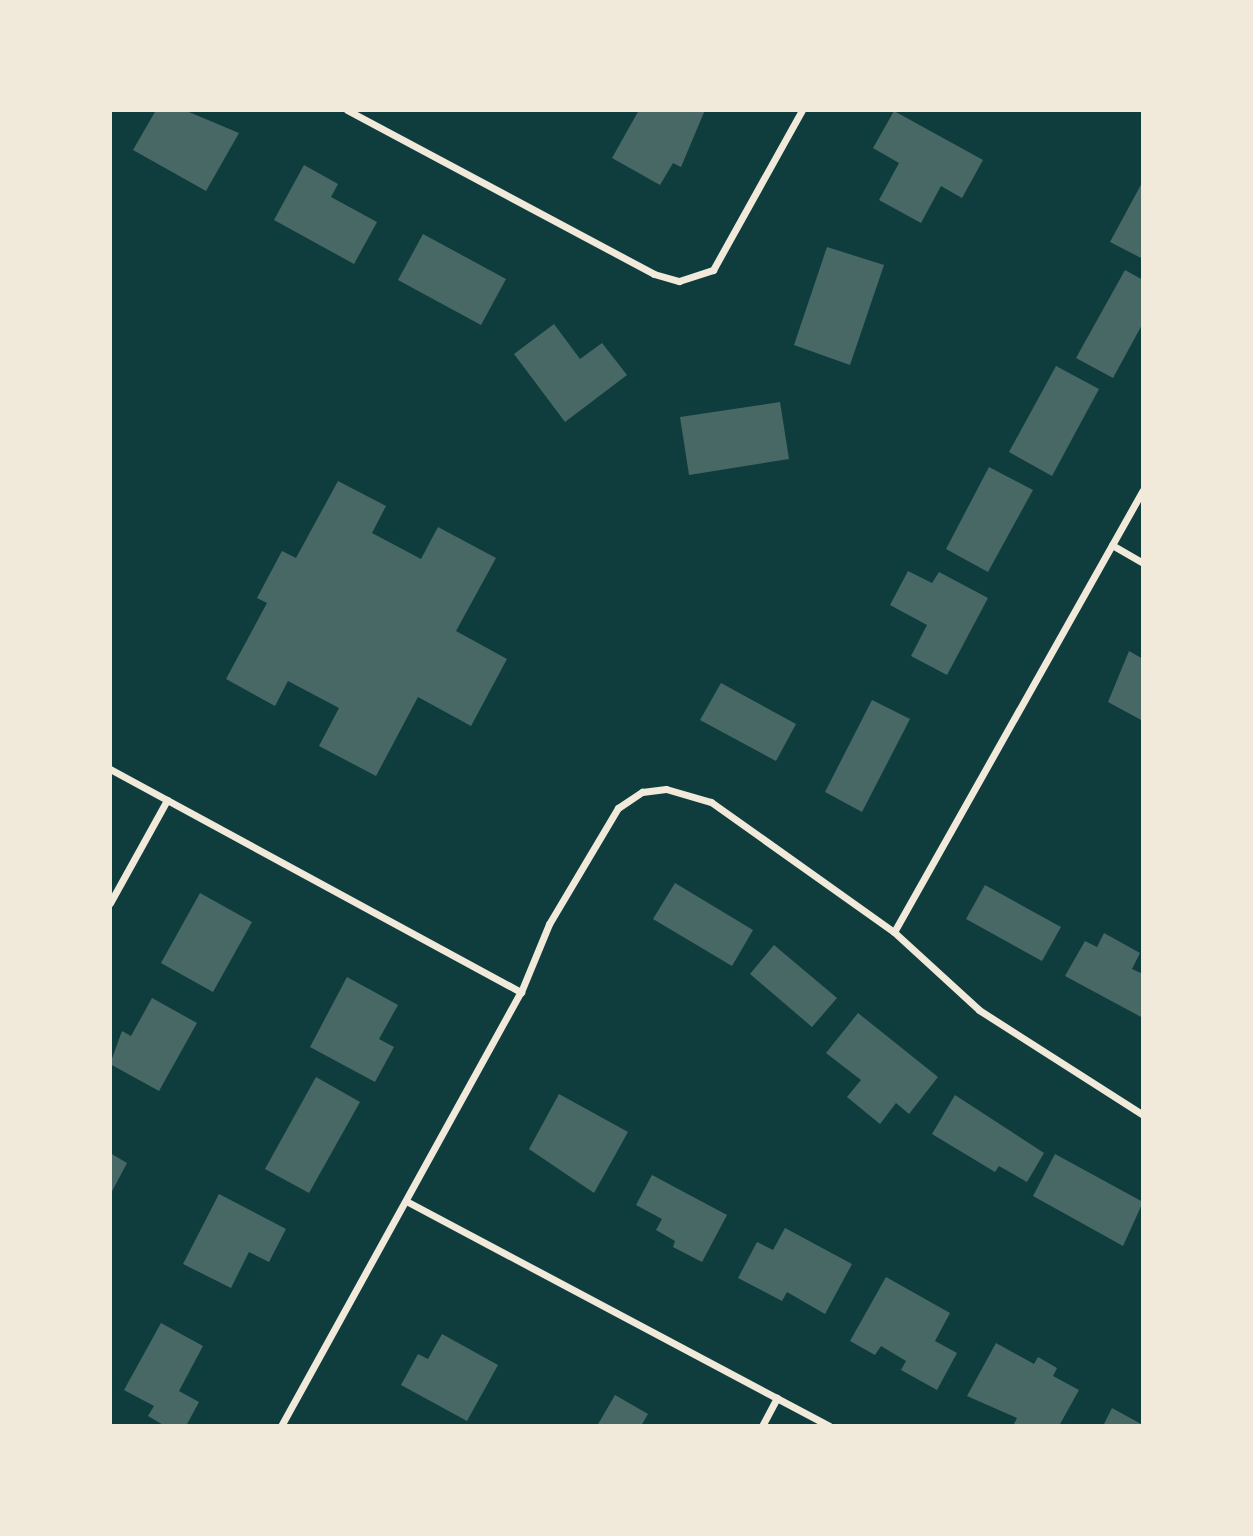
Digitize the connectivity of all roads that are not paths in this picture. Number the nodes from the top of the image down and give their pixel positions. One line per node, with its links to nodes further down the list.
1 (347, 110): 2 (street)
2 (802, 110)
3 (1143, 490): 4 (street)
4 (1112, 545): 5 (street); 9 (street)
5 (1143, 563)
6 (110, 769): 7 (street)
7 (167, 800): 8 (street); 10 (street)
8 (110, 903)
9 (894, 932): 10 (street); 11 (street)
10 (521, 992): 12 (street)
11 (1143, 1115)
12 (408, 1202): 13 (street); 14 (street)
13 (777, 1398): 15 (street); 16 (street)
14 (281, 1426)
15 (762, 1426)
16 (829, 1426)

